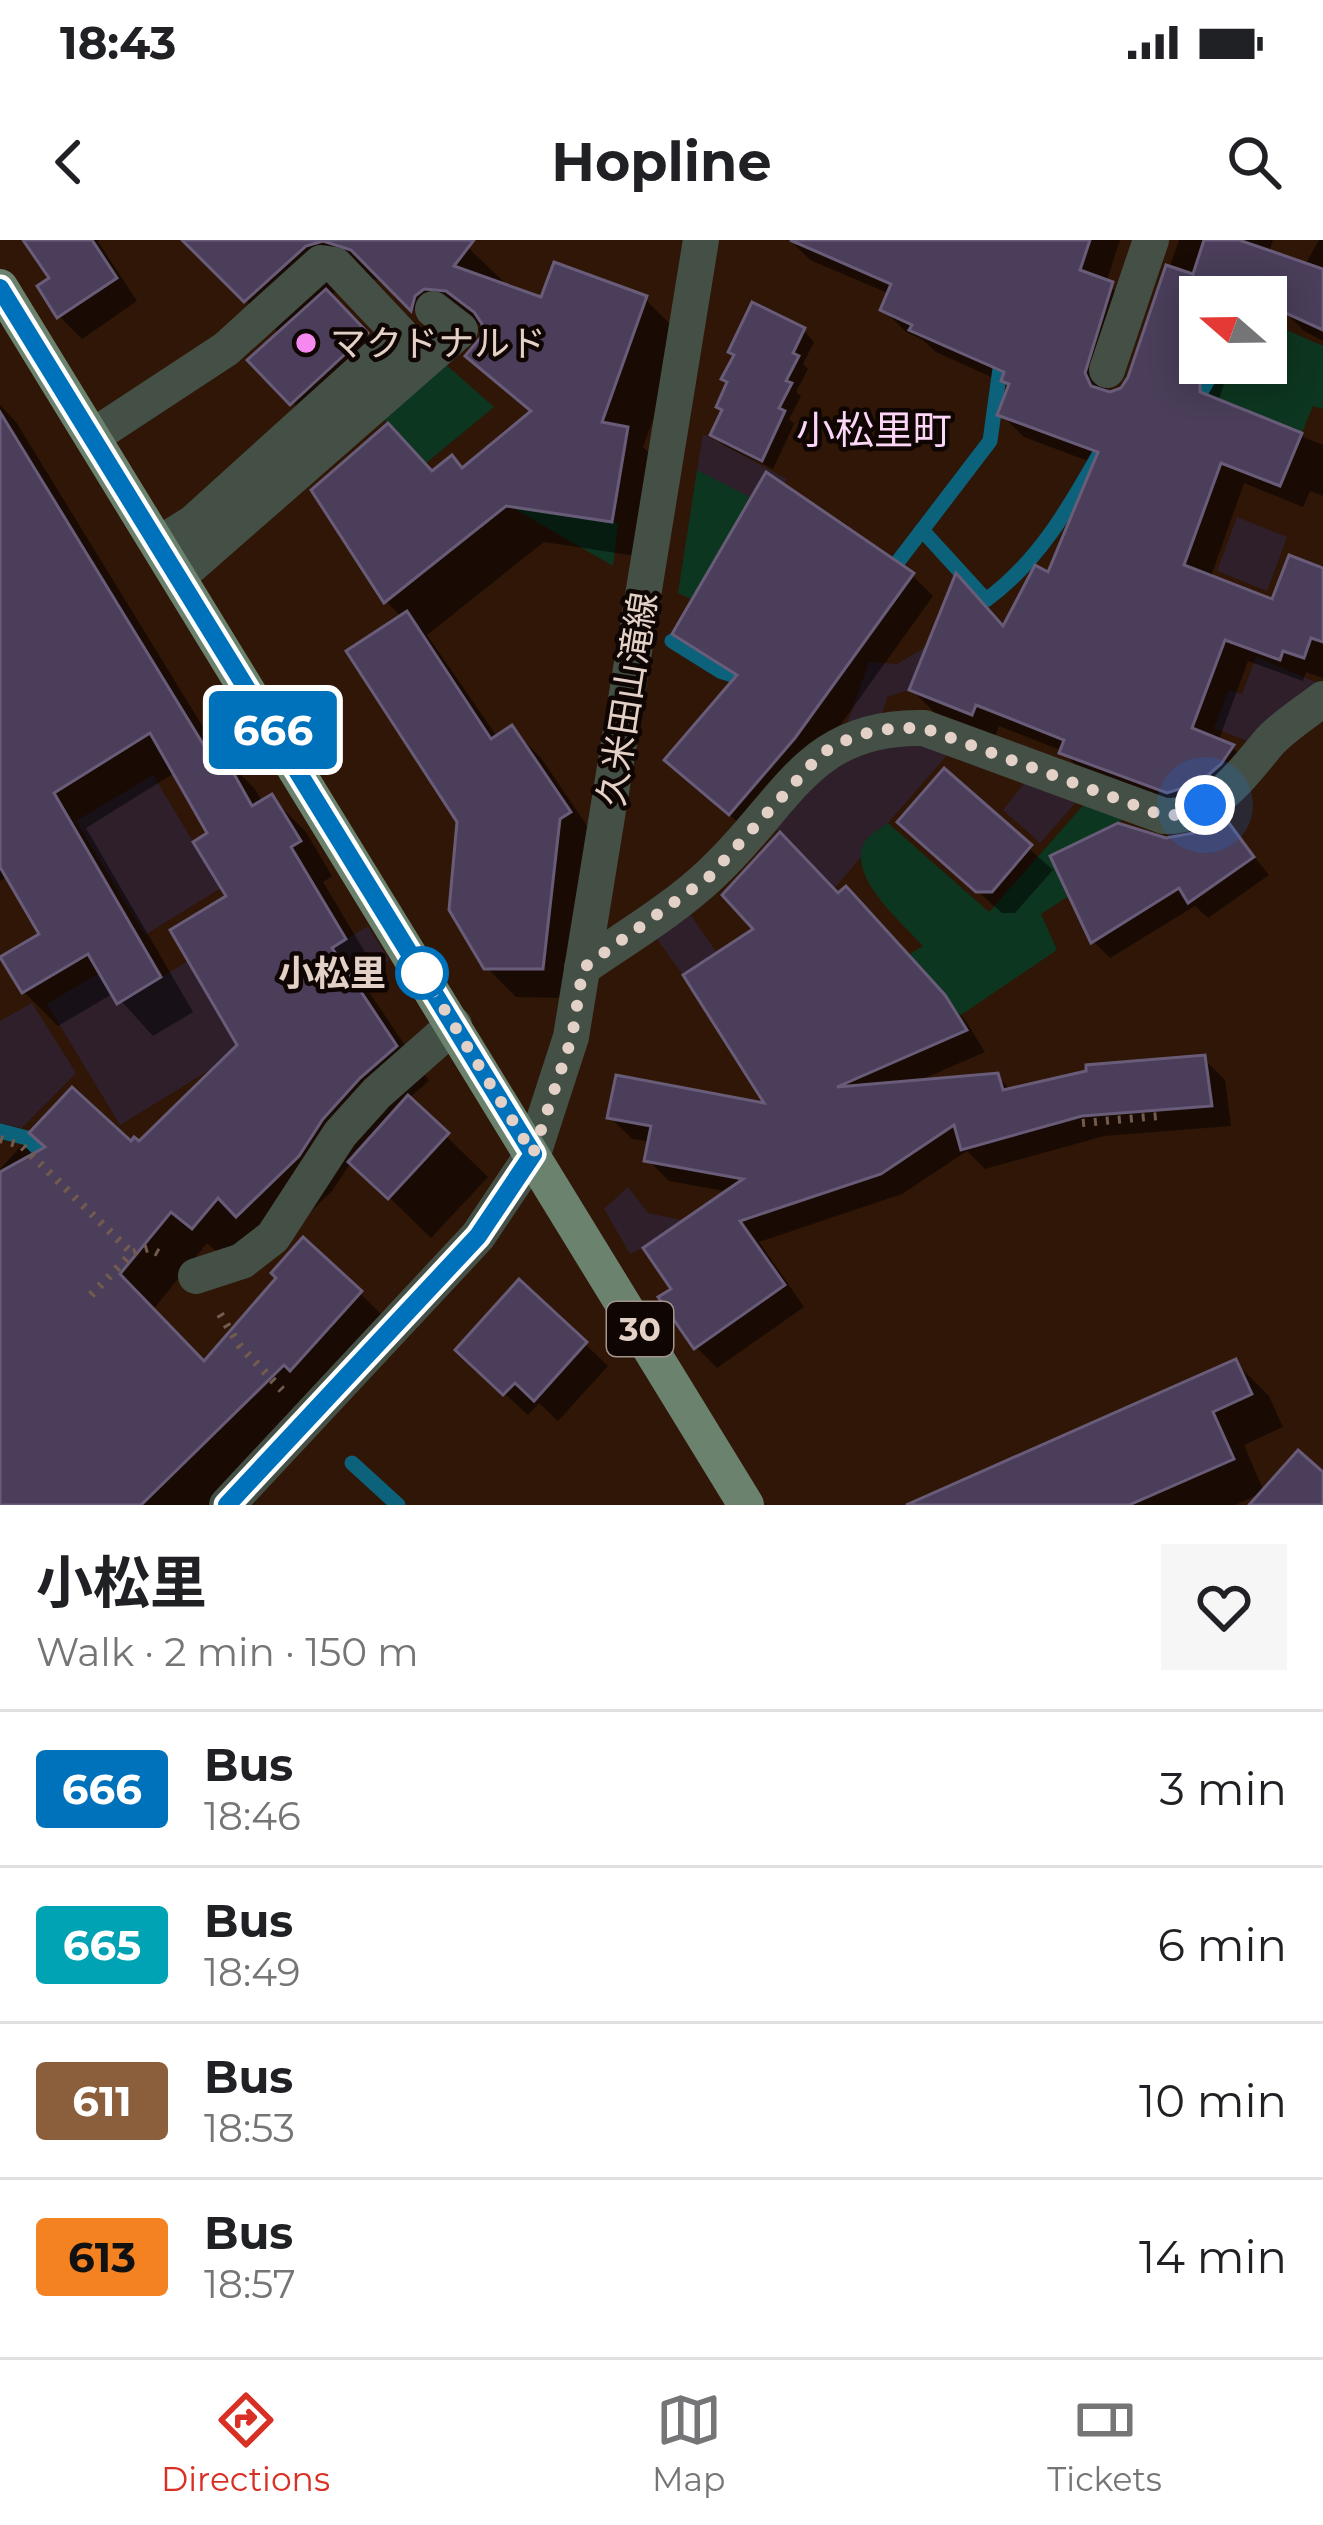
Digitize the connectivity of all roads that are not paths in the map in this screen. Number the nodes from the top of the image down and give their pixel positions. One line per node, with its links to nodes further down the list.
1 (701, 240): 10 (street, 久米田山滝線)
2 (1151, 240): 5 (street)
3 (0, 287): 6 (main road, 30)
4 (433, 309): 8 (street)
5 (1107, 370)
6 (92, 436): 7 (main road, 30); 7 (street)
7 (158, 544): 8 (main road, 30)
8 (178, 578): 11 (main road, 30)
9 (1323, 699): 10 (street)
10 (583, 968): 12 (street, 久米田山滝線)
11 (454, 1025): 12 (main road, 30); 13 (street)
12 (533, 1154): 14 (street, 久米田山滝線); 15 (main road, 30)
13 (196, 1276)
14 (227, 1505)
15 (746, 1505)

